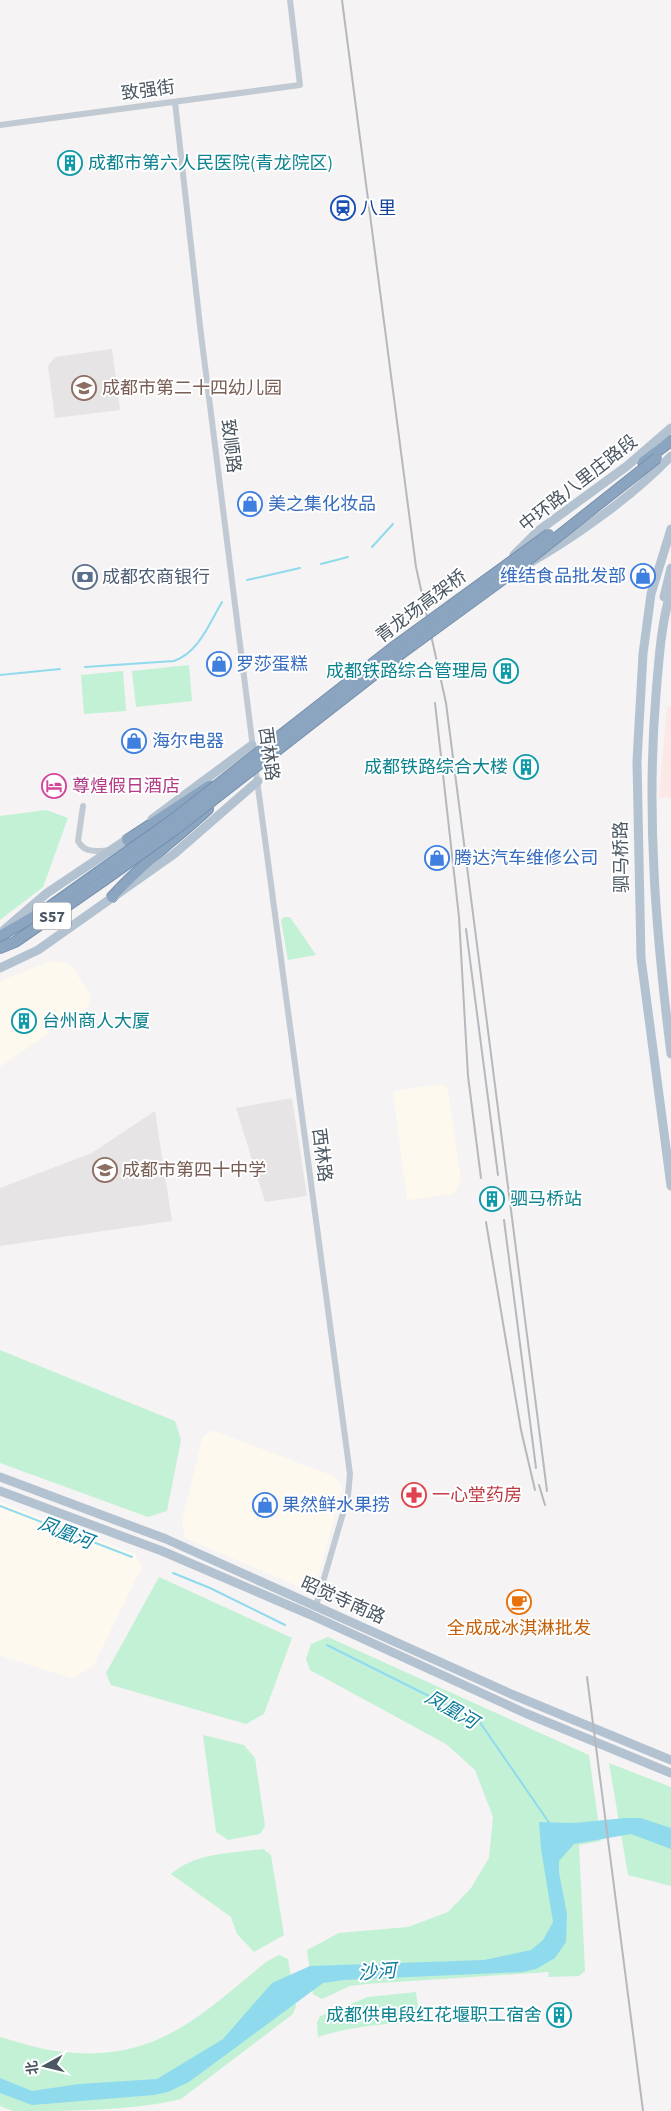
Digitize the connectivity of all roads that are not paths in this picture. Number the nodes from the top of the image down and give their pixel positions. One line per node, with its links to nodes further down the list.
1 (290, 0): 2 (street, 致强街)
2 (175, 102): 3 (street, 致强街); 16 (street, 致顺路)
3 (0, 125)
4 (671, 428): 10 (main road, 中环路八里庄路段, bridge)
5 (671, 441): 10 (highway, 青龙场高架桥, bridge)
6 (671, 449): 10 (highway, 青龙场高架桥, bridge)
7 (671, 456): 10 (main road, 中环路八里庄路段, bridge)
8 (671, 529): 14 (main road, 驷马桥路)
9 (671, 547): 13 (main road)
10 (510, 568): 18 (highway, 青龙场高架桥, bridge)
11 (671, 568): 13 (main road)
12 (671, 590): 15 (main road, 驷马桥路)
13 (660, 596): 14 (main road); 15 (main road)
14 (648, 622): 29 (main road, 驷马桥路)
15 (662, 624): 28 (main road, 驷马桥路)
16 (247, 706): 17 (street, 西林路)
17 (252, 746): 19 (street, 西林路); 21 (main road)
18 (241, 771): 21 (highway, bridge); 23 (highway, 青龙场高架桥, bridge); 24 (highway, bridge)
19 (258, 781): 24 (main road); 33 (street, 西林路)
20 (83, 806): 22 (street)
21 (127, 840): 22 (main road)
22 (112, 850): 25 (main road)
23 (100, 877): 25 (highway, S57); 26 (highway, S57)
24 (112, 897): 27 (main road)
25 (0, 935)
26 (0, 948)
27 (0, 968)
28 (671, 1054)
29 (670, 1163): 30 (main road, 驷马桥路)
30 (671, 1186)
31 (0, 1477): 33 (main road, 昭觉寺南路)
32 (0, 1491): 35 (main road, 昭觉寺南路)
33 (316, 1606): 34 (main road, 昭觉寺南路)
34 (671, 1760)
35 (671, 1773)

